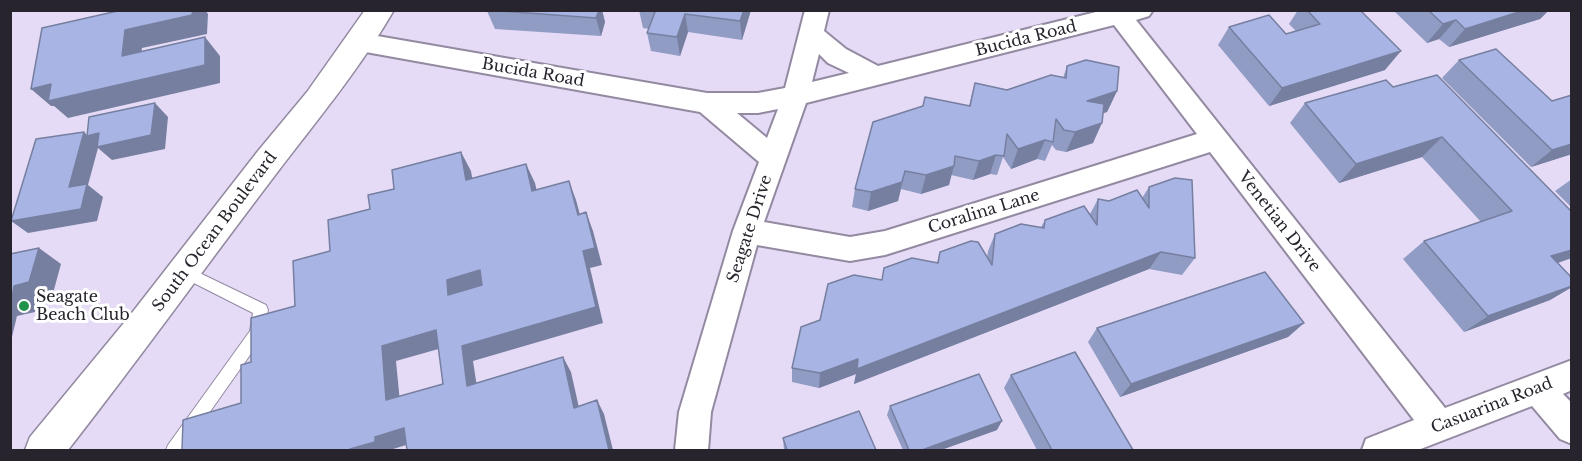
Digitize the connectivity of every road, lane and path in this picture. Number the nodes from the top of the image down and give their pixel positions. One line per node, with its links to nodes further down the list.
1 (380, 10): 4 (main road, South Ocean Boulevard)
2 (1130, 14): 5 (street, Bucida Road); 8 (street, Venetian Drive)
3 (814, 22): 5 (street); 6 (street, Seagate Drive)
4 (360, 42): 7 (street, Bucida Road); 11 (main road, South Ocean Boulevard)
5 (876, 76): 6 (street, Bucida Road)
6 (796, 96): 7 (street, Bucida Road); 9 (street, Seagate Drive)
7 (707, 103): 9 (street, Bucida Road)
8 (1216, 140): 10 (street, Coralina Lane); 14 (street, Venetian Drive)
9 (773, 158): 10 (street, Seagate Drive)
10 (747, 231): 18 (street, Seagate Drive)
11 (185, 272): 16 (main road, South Ocean Boulevard); 17 (lane)
12 (1572, 375): 13 (street, Casuarina Road)
13 (1537, 388): 14 (street, Casuarina Road); 15 (street)
14 (1439, 427): 19 (street, Casuarina Road)
15 (1572, 428)
16 (44, 450)
17 (174, 450)
18 (691, 450)
19 (1378, 450)

